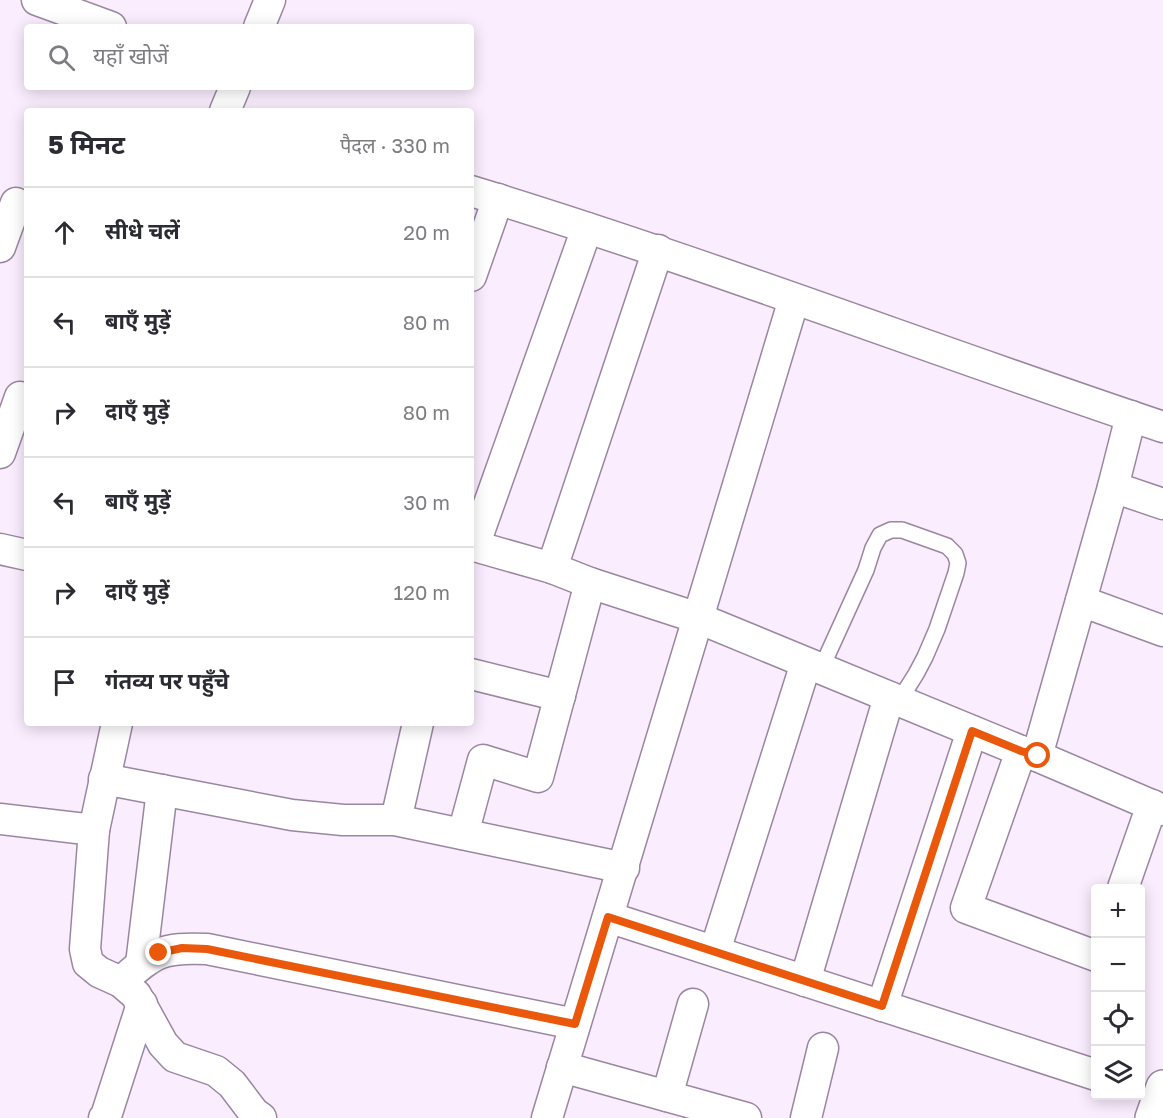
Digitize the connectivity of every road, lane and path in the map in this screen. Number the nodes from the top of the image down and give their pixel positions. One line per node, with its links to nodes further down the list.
1 (37, 0): 3 (street)
2 (270, 0): 4 (street)
3 (103, 24)
4 (260, 24)
5 (234, 90): 6 (street)
6 (226, 108)
7 (484, 195): 9 (street); 12 (street)
8 (14, 202): 10 (street)
9 (587, 228): 11 (street); 20 (street)
10 (0, 247)
11 (658, 250): 13 (street); 24 (street)
12 (474, 257)
13 (794, 299): 15 (street); 27 (street)
14 (16, 396): 17 (street)
15 (1131, 416): 16 (street); 18 (street)
16 (1163, 427)
17 (0, 453)
18 (1113, 487): 19 (street); 26 (street)
19 (1163, 504)
20 (474, 542)
21 (474, 545): 24 (street)
22 (0, 549): 23 (street)
23 (24, 554)
24 (552, 568): 25 (street)
25 (590, 583): 27 (street); 31 (street)
26 (1081, 601): 28 (street); 36 (street)
27 (698, 618): 29 (street); 44 (street)
28 (1163, 631)
29 (814, 666): 32 (street); 32 (lane); 47 (street)
30 (474, 675): 31 (street)
31 (560, 696): 43 (street)
32 (894, 699): 35 (street); 50 (street)
33 (116, 726): 37 (street)
34 (417, 726): 41 (street)
35 (972, 731): 36 (street); 53 (street)
36 (1029, 753): 39 (street); 48 (street)
37 (104, 779): 38 (street); 42 (street)
38 (162, 790): 41 (street); 49 (street)
39 (1157, 807): 45 (street)
40 (0, 819): 42 (street)
41 (396, 820): 43 (street)
42 (94, 830): 49 (street)
43 (462, 834): 44 (street)
44 (624, 868): 46 (street)
45 (1125, 884)
46 (608, 917): 47 (street); 54 (street)
47 (715, 951): 50 (street)
48 (1091, 955)
49 (131, 973): 51 (street); 54 (street)
50 (805, 981): 53 (street)
51 (141, 1004): 59 (street); 60 (street)
52 (693, 1004): 58 (street)
53 (882, 1006): 57 (street)
54 (575, 1024): 56 (street)
55 (823, 1048): 63 (street)
56 (562, 1067): 58 (street); 61 (street)
57 (1091, 1074)
58 (677, 1105): 62 (street)
59 (104, 1118)
60 (261, 1118)
61 (547, 1118)
62 (746, 1118)
63 (806, 1118)

